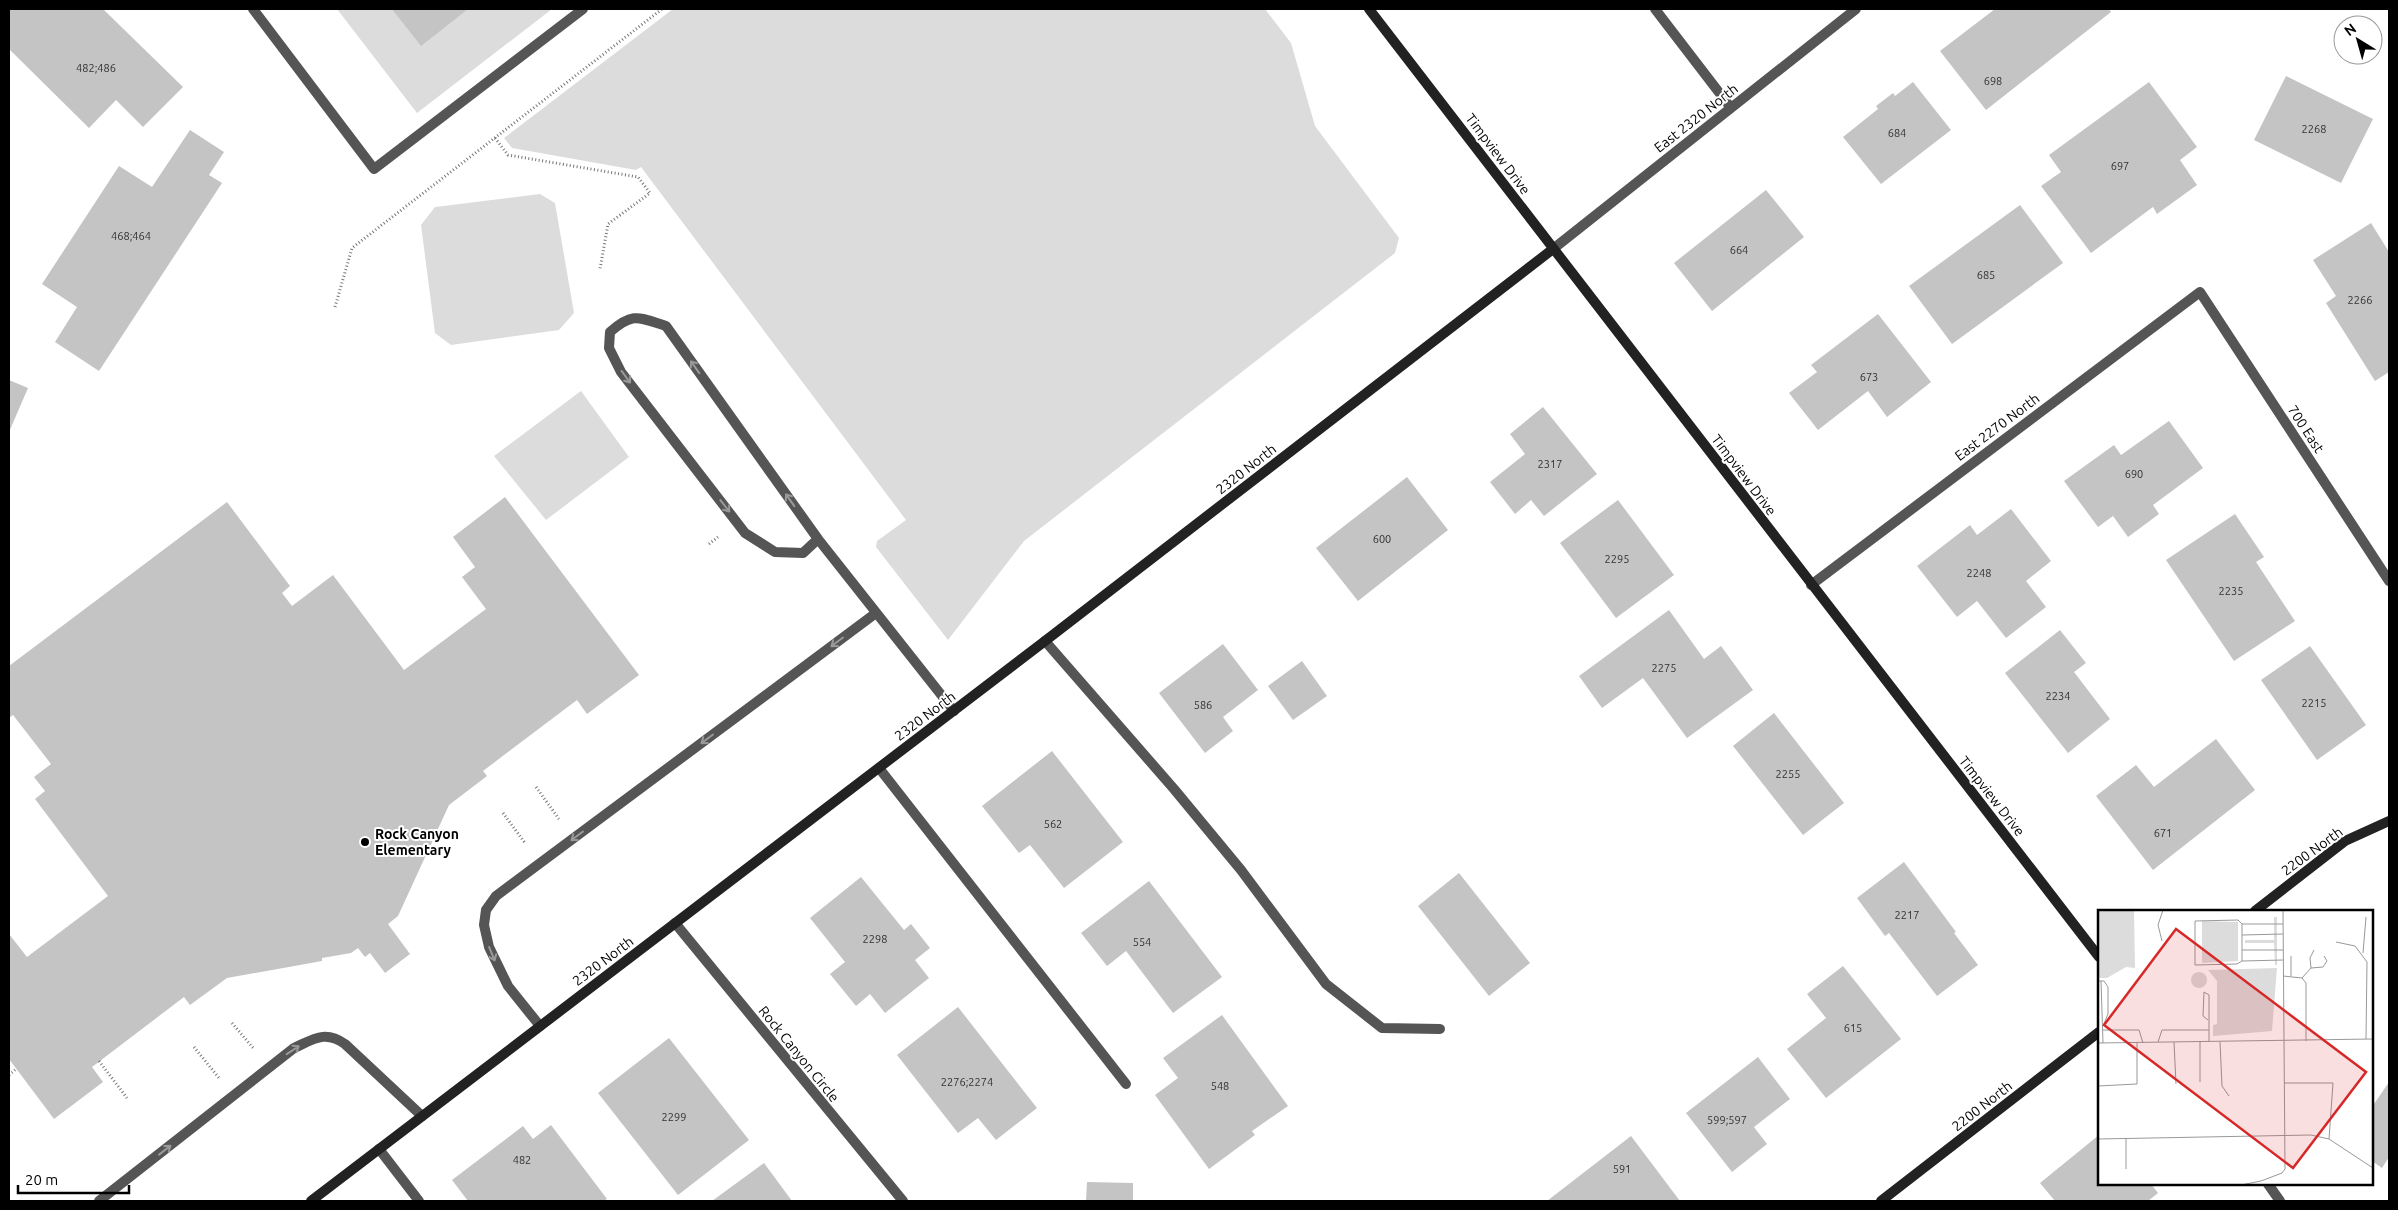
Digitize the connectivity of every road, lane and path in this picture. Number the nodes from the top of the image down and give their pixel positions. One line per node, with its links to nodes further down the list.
1 (253, 9): 2 (street)
2 (583, 9)
3 (662, 9): 8 (path)
4 (1369, 9): 9 (street, Timpview Drive)
5 (1655, 9): 7 (street)
6 (1856, 9): 7 (street, East 2320 North)
7 (1731, 108): 9 (street, East 2320 North)
8 (495, 138): 10 (path); 12 (path)
9 (1553, 249): 15 (street, Timpview Drive); 17 (street, 2320 North)
10 (600, 269)
11 (2200, 292): 14 (street, 700 East); 15 (street, East 2270 North)
12 (336, 307)
13 (818, 539): 13 (street, one-way to 13); 16 (street)
14 (2389, 581)
15 (1811, 585): 27 (street, Timpview Drive)
16 (876, 613): 18 (street); 23 (street, one-way to 23)
17 (1045, 641): 18 (street, 2320 North); 30 (street)
18 (954, 711): 19 (street, 2320 North)
19 (879, 768): 26 (street, 2320 North); 37 (street)
20 (536, 787): 23 (path)
21 (503, 813): 24 (path)
22 (2389, 821): 25 (street, 2200 North)
23 (574, 838): 24 (street)
24 (540, 864): 29 (street, one-way to 29)
25 (2256, 910)
26 (675, 923): 29 (street, 2320 North); 46 (street, Rock Canyon Circle)
27 (2098, 956)
28 (232, 1023): 34 (path)
29 (540, 1026): 40 (street, 2320 North)
30 (1440, 1028)
31 (2098, 1033): 47 (street, 2200 North)
32 (194, 1047): 38 (path)
33 (99, 1062): 39 (path)
34 (269, 1068): 38 (street); 40 (street, one-way to 40)
35 (16, 1069): 36 (path)
36 (9, 1075)
37 (1126, 1084)
38 (234, 1095): 43 (street, one-way to 38)
39 (127, 1098)
40 (422, 1116): 41 (street, 2320 North)
41 (379, 1149): 44 (street, 2320 North); 45 (street)
42 (2269, 1185): 48 (street)
43 (99, 1201)
44 (311, 1201)
45 (419, 1201)
46 (903, 1201)
47 (1881, 1201)
48 (2280, 1201)

